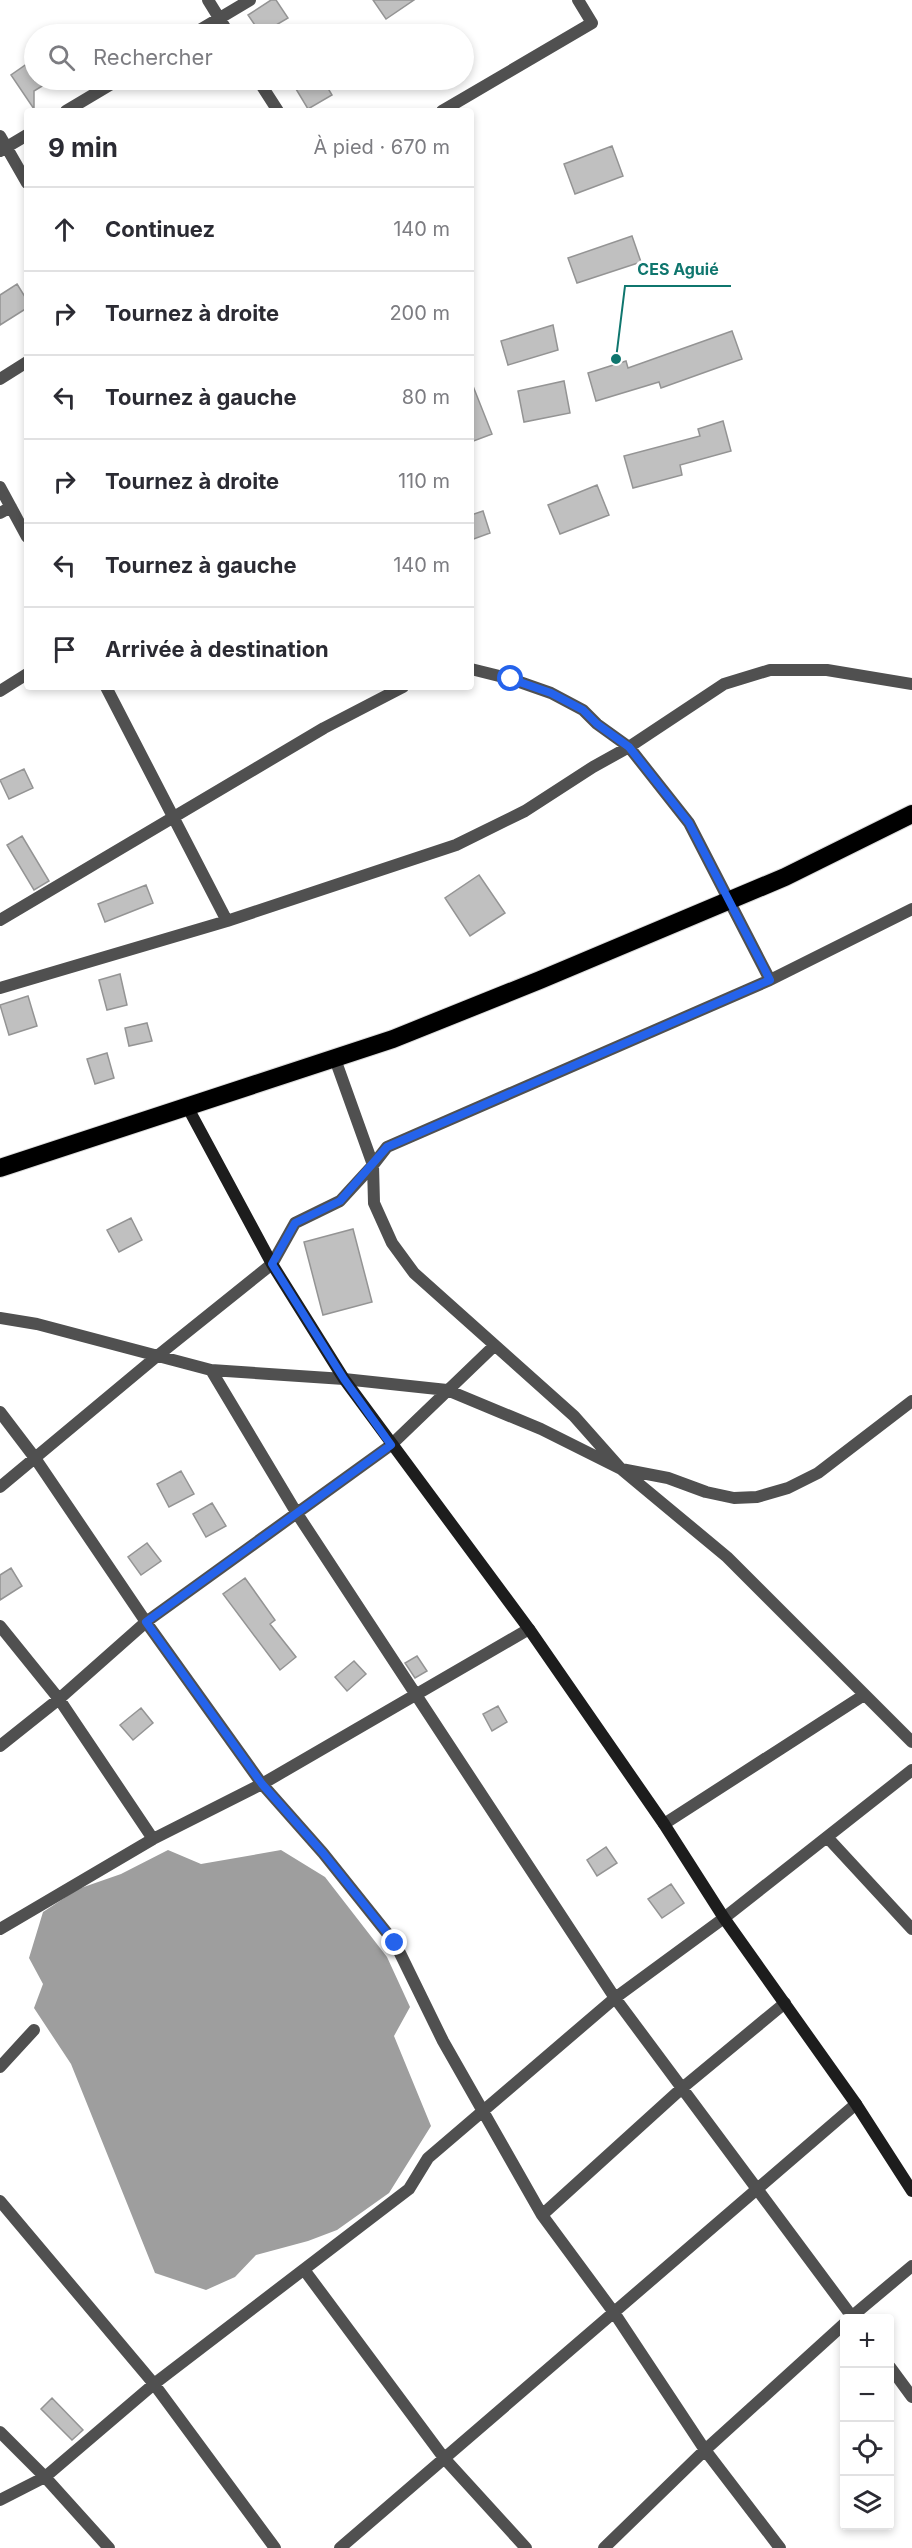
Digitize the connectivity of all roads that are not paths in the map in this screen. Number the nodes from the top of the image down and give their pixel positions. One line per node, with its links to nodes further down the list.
1 (208, 0): 4 (street)
2 (250, 0): 4 (street)
3 (578, 0): 11 (street)
4 (219, 19): 5 (street); 6 (street)
5 (210, 24)
6 (222, 24)
7 (101, 90): 9 (street)
8 (264, 90): 10 (street)
9 (71, 108)
10 (276, 108)
11 (447, 108)
12 (24, 136): 13 (street)
13 (2, 145): 14 (street)
14 (24, 178)
15 (24, 364): 16 (street)
16 (0, 379)
17 (0, 487): 18 (street)
18 (5, 510): 19 (street)
19 (24, 533)
20 (474, 670): 26 (street)
21 (24, 676): 25 (street)
22 (912, 684): 26 (street)
23 (107, 690): 28 (street)
24 (397, 690): 28 (street)
25 (0, 692)
26 (629, 747): 29 (street); 32 (street)
27 (912, 814): 29 (highway)
28 (173, 816): 31 (street); 32 (street)
29 (729, 900): 33 (street); 35 (highway)
30 (912, 909): 33 (street)
31 (0, 920)
32 (227, 921): 34 (street)
33 (770, 980): 37 (street)
34 (0, 988)
35 (335, 1059): 36 (highway); 37 (street)
36 (188, 1108): 38 (highway); 39 (street)
37 (373, 1164): 39 (street); 41 (street)
38 (0, 1168)
39 (272, 1264): 42 (street); 44 (street)
40 (0, 1318): 42 (street)
41 (494, 1346): 45 (street); 50 (street)
42 (156, 1357): 43 (street); 49 (street)
43 (211, 1370): 44 (street); 52 (street)
44 (344, 1379): 45 (street); 48 (street)
45 (447, 1390): 48 (street); 50 (street)
46 (912, 1401): 50 (street)
47 (0, 1412): 49 (street)
48 (391, 1445): 52 (street); 55 (street)
49 (35, 1458): 51 (street); 53 (street)
50 (621, 1469): 56 (street)
51 (0, 1487)
52 (296, 1512): 53 (street); 57 (street)
53 (146, 1622): 58 (street); 62 (street)
54 (0, 1626): 58 (street)
55 (529, 1629): 57 (street); 63 (street)
56 (864, 1695): 59 (street); 63 (street)
57 (418, 1696): 62 (street); 69 (street)
58 (59, 1699): 60 (street); 65 (street)
59 (912, 1742)
60 (0, 1746)
61 (912, 1770): 64 (street)
62 (262, 1784): 65 (street); 75 (street)
63 (664, 1824): 66 (street)
64 (827, 1837): 66 (street); 68 (street)
65 (153, 1839): 67 (street)
66 (724, 1918): 69 (street); 70 (street)
67 (0, 1929)
68 (912, 1929)
69 (615, 1998): 73 (street); 75 (street)
70 (785, 2003): 73 (street); 74 (street)
71 (34, 2030): 72 (street)
72 (0, 2067)
73 (681, 2089): 76 (street); 79 (street)
74 (856, 2104): 76 (street); 77 (street)
75 (482, 2110): 79 (street); 81 (street)
76 (757, 2189): 82 (street); 83 (street)
77 (912, 2191)
78 (0, 2201): 87 (street)
79 (542, 2215): 82 (street)
80 (912, 2266): 84 (street)
81 (305, 2271): 87 (street); 91 (street)
82 (615, 2314): 90 (street); 91 (street)
83 (846, 2314)
84 (856, 2314)
85 (840, 2328): 90 (street)
86 (891, 2368): 88 (street)
87 (154, 2384): 92 (street); 95 (street)
88 (912, 2397)
89 (0, 2432): 92 (street)
90 (705, 2450): 98 (street); 99 (street)
91 (444, 2458): 96 (street); 97 (street)
92 (45, 2477): 93 (street); 94 (street)
93 (0, 2500)
94 (109, 2548)
95 (275, 2548)
96 (340, 2548)
97 (526, 2548)
98 (604, 2548)
99 (780, 2548)

